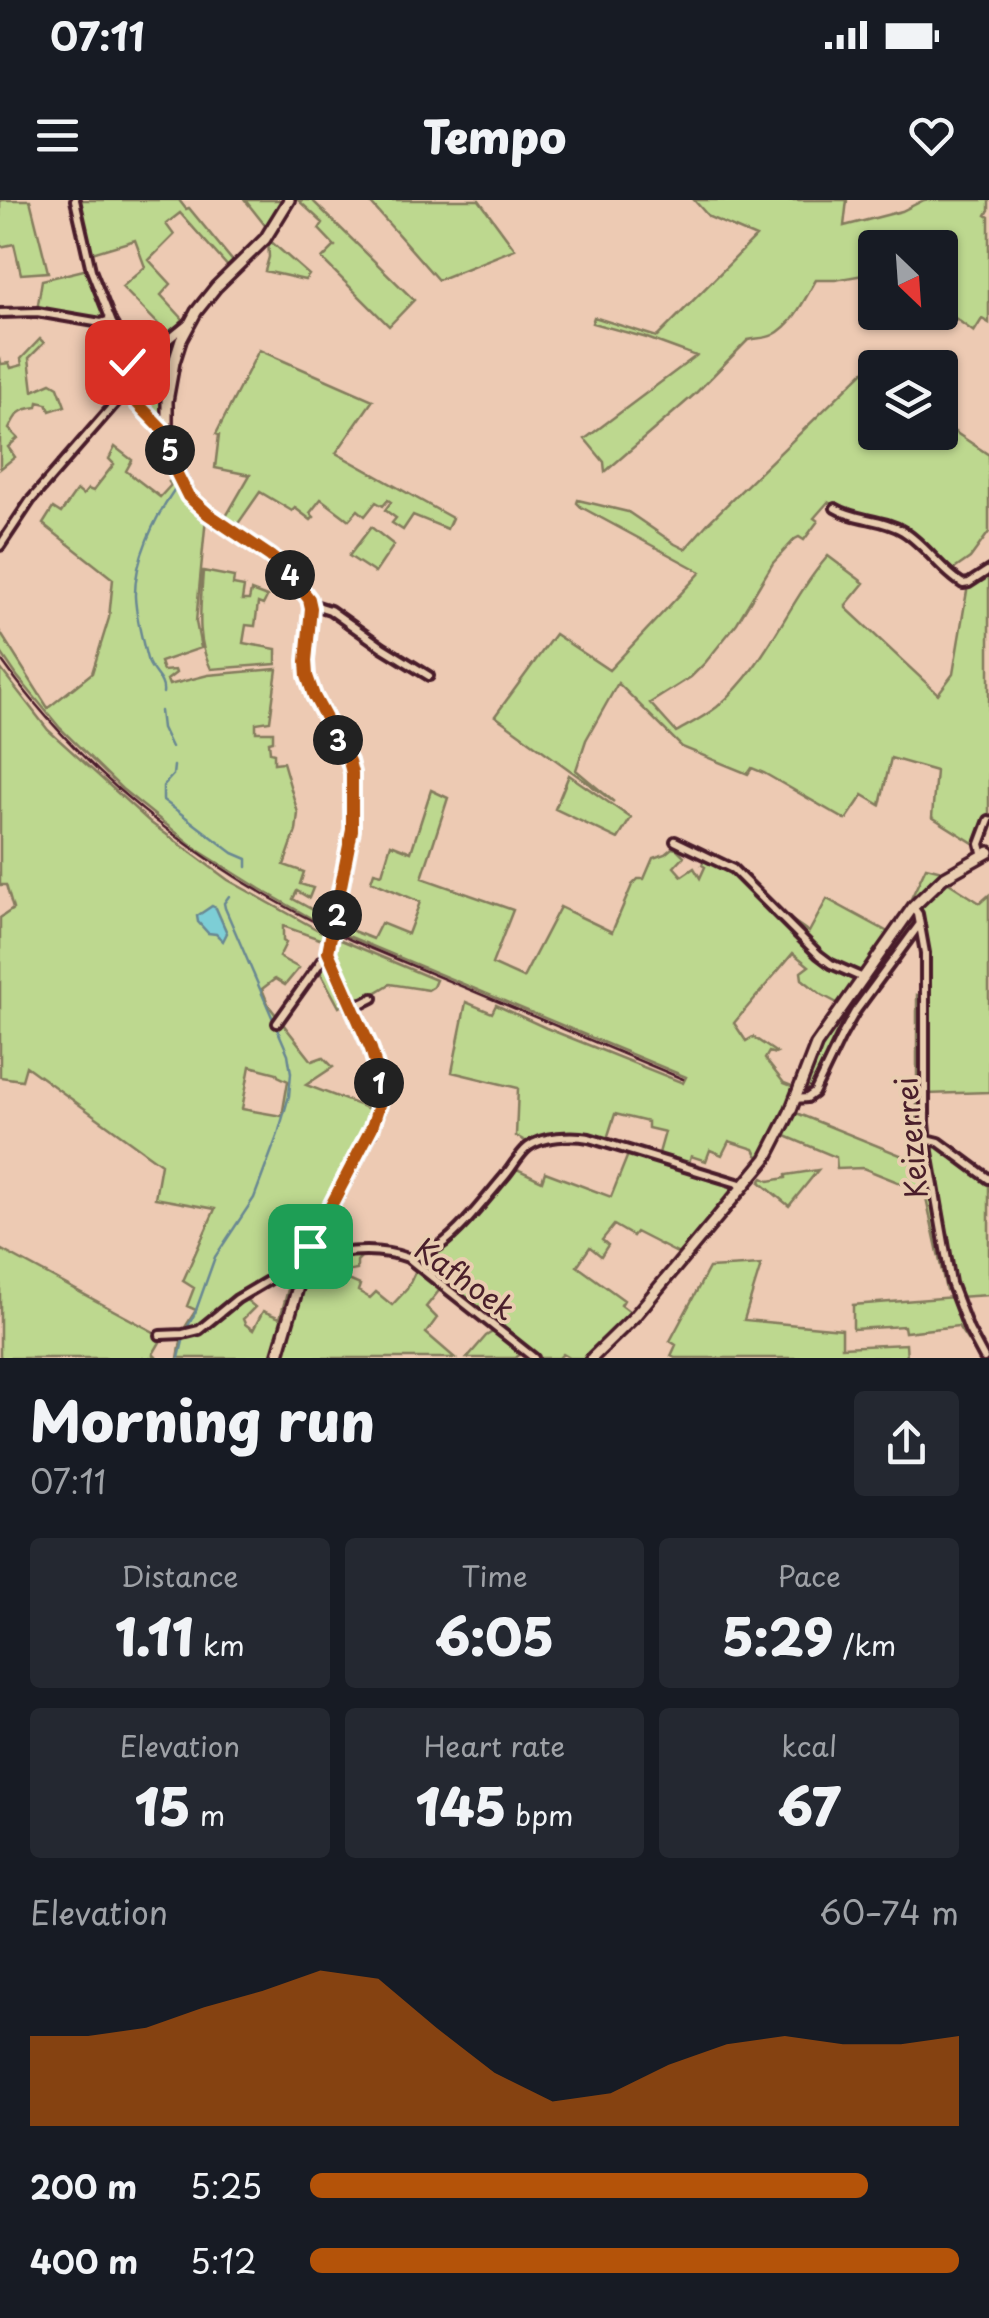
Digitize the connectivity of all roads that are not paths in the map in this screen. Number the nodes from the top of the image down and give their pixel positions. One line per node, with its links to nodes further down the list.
1 (75, 200): 4 (street)
2 (290, 200): 5 (main road)
3 (0, 313): 4 (street)
4 (110, 320): 6 (street)
5 (190, 322): 6 (street); 8 (main road)
6 (129, 351): 7 (street)
7 (130, 391): 8 (street); 10 (street)
8 (167, 434): 12 (main road)
9 (835, 508): 11 (street)
10 (0, 546)
11 (989, 570)
12 (311, 604): 13 (street); 19 (main road)
13 (429, 676)
14 (989, 820): 16 (street)
15 (676, 841): 20 (street)
16 (986, 854): 17 (main road)
17 (913, 907): 18 (street, Keizerrei); 20 (main road)
18 (920, 924): 24 (street); 25 (street, Keizerrei)
19 (330, 956): 22 (main road); 23 (street)
20 (864, 978): 24 (main road)
21 (374, 998): 22 (street)
22 (352, 1005): 29 (main road)
23 (277, 1023)
24 (796, 1099): 27 (main road)
25 (927, 1140): 26 (street); 34 (street, Keizerrei)
26 (989, 1179)
27 (744, 1185): 28 (street); 33 (main road)
28 (410, 1259): 29 (street, Kafhoek); 32 (street, Kafhoek)
29 (305, 1262): 30 (street, Kafhoek); 31 (main road)
30 (160, 1335)
31 (277, 1358)
32 (534, 1358)
33 (592, 1358)
34 (984, 1358)

